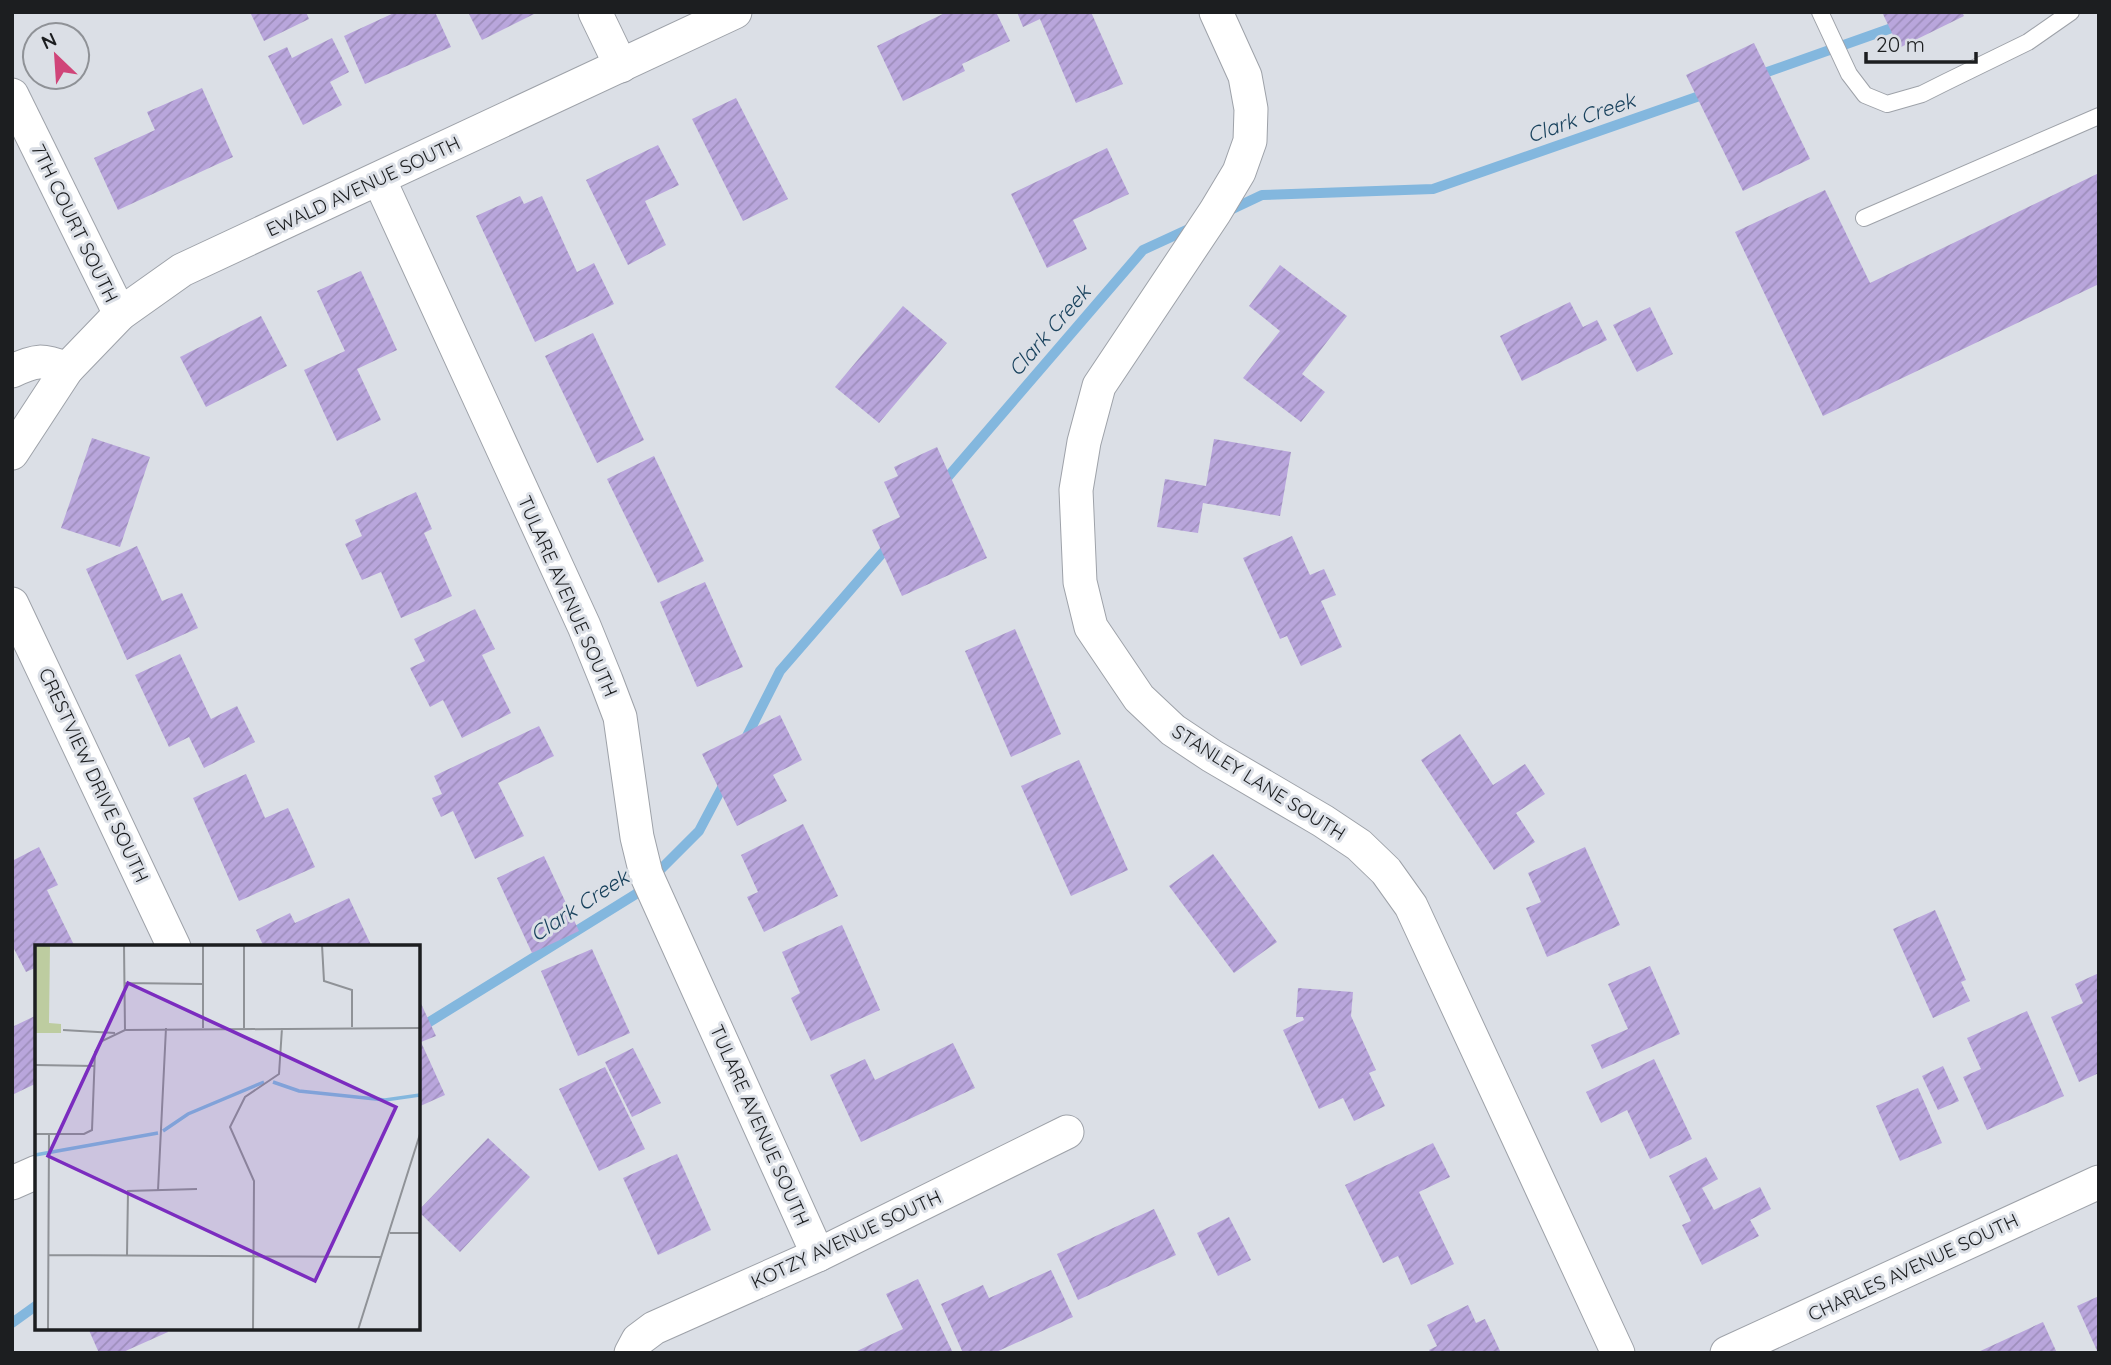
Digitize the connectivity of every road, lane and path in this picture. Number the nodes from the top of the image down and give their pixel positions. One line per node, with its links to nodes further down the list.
1 (595, 12): 6 (street)
2 (735, 12): 6 (street, EWALD AVENUE SOUTH)
3 (1216, 12): 24 (street, STANLEY LANE SOUTH)
4 (1820, 12): 5 (lane)
5 (2071, 12)
6 (621, 66): 9 (street, EWALD AVENUE SOUTH)
7 (12, 95): 11 (street, 7TH COURT SOUTH)
8 (2099, 116): 10 (lane)
9 (379, 179): 11 (street, EWALD AVENUE SOUTH); 22 (street, TULARE AVENUE SOUTH)
10 (1864, 219)
11 (120, 314): 12 (street, EWALD AVENUE SOUTH)
12 (67, 369): 13 (street); 14 (street)
13 (12, 371)
14 (12, 453)
15 (12, 604): 16 (street, CRESTVIEW DRIVE SOUTH)
16 (22, 649): 17 (street, CRESTVIEW DRIVE SOUTH)
17 (173, 945)
18 (1067, 1132): 22 (street, KOTZY AVENUE SOUTH)
19 (35, 1173): 21 (street)
20 (2099, 1182): 25 (street, CHARLES AVENUE SOUTH)
21 (12, 1183)
22 (818, 1255): 23 (street, KOTZY AVENUE SOUTH)
23 (631, 1352)
24 (1618, 1353)
25 (1727, 1353)

